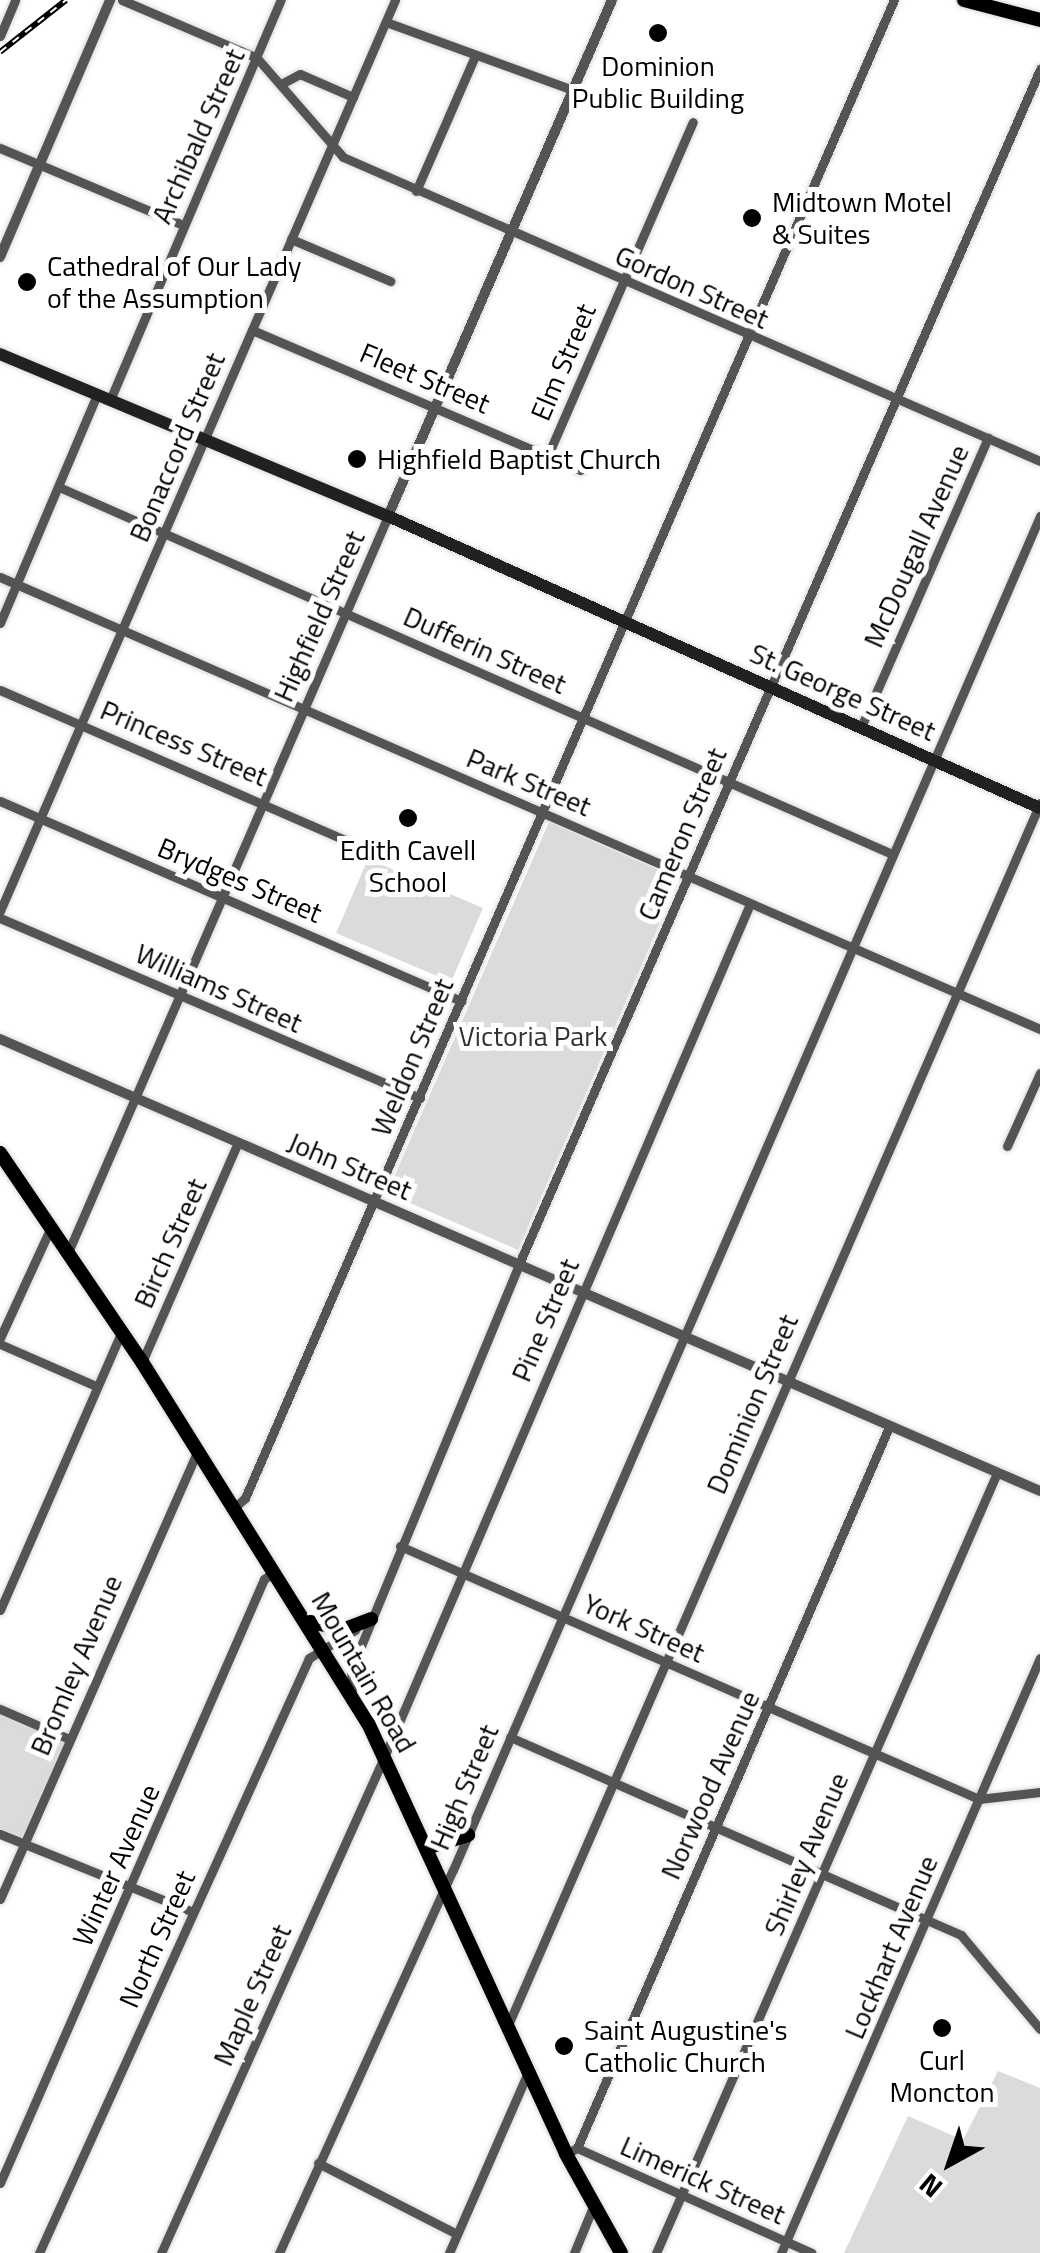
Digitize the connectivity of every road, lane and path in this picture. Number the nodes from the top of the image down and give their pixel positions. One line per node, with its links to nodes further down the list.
1 (16, 0): 11 (street)
2 (110, 0): 21 (street)
3 (122, 0): 13 (street)
4 (281, 0): 13 (street, Archibald Street)
5 (395, 0): 10 (street, Bonaccord Street)
6 (612, 0): 16 (street, Highfield Street)
7 (894, 0): 30 (street, Weldon Street)
8 (964, 0): 9 (main road)
9 (1040, 20)
10 (386, 22): 12 (street); 17 (street, Bonaccord Street)
11 (0, 36)
12 (475, 56): 16 (street); 22 (street)
13 (257, 58): 15 (street); 23 (street, Archibald Street)
14 (1040, 69): 33 (street, Cameron Street)
15 (283, 83): 17 (street); 19 (street)
16 (572, 90): 24 (street, Highfield Street)
17 (352, 96): 19 (street, Bonaccord Street)
18 (693, 122): 27 (street, Elm Street)
19 (331, 145): 22 (street, Gordon Street); 25 (street, Bonaccord Street)
20 (0, 148): 21 (street)
21 (40, 164): 23 (street); 26 (street)
22 (416, 191): 24 (street, Gordon Street)
23 (184, 225): 32 (street, Archibald Street)
24 (510, 232): 27 (street, Gordon Street); 34 (street, Highfield Street)
25 (291, 239): 28 (street); 29 (street, Bonaccord Street)
26 (0, 257)
27 (623, 280): 30 (street, Gordon Street); 37 (street, Elm Street)
28 (390, 282)
29 (252, 330): 34 (street, Fleet Street); 36 (street, Bonaccord Street)
30 (748, 336): 33 (street, Gordon Street); 47 (street, Weldon Street)
31 (0, 354): 32 (main road, St. George Street)
32 (103, 397): 36 (main road, St. George Street); 40 (street, Archibald Street)
33 (894, 399): 35 (street, Gordon Street); 50 (street, Cameron Street)
34 (437, 405): 37 (street, Fleet Street); 41 (street, Highfield Street)
35 (988, 438): 38 (street, Gordon Street); 55 (street, McDougall Avenue)
36 (204, 440): 41 (main road, St. George Street); 43 (street, Bonaccord Street)
37 (548, 455): 39 (street, Fleet Street)
38 (1040, 461)
39 (580, 470)
40 (58, 488): 43 (street, Dufferin Street); 45 (street, Archibald Street)
41 (388, 516): 46 (street, Highfield Street); 47 (main road, St. George Street)
42 (1040, 516): 56 (street, High Street)
43 (166, 533): 46 (street, Dufferin Street); 49 (street, Bonaccord Street)
44 (0, 577): 45 (street, Park Street)
45 (17, 584): 48 (street, Archibald Street); 49 (street, Park Street)
46 (346, 613): 52 (street, Highfield Street); 53 (street, Dufferin Street)
47 (626, 622): 50 (main road, St. George Street); 53 (street, Weldon Street)
48 (0, 623)
49 (122, 630): 52 (street, Park Street); 54 (street, Bonaccord Street)
50 (771, 688): 55 (main road, St. George Street); 57 (street, Cameron Street)
51 (0, 690): 54 (street, Princess Street)
52 (302, 709): 58 (street, Highfield Street); 61 (street, Park Street)
53 (584, 718): 57 (street, Dufferin Street); 61 (street, Weldon Street)
54 (81, 724): 58 (street, Princess Street); 62 (street, Bonaccord Street)
55 (862, 727): 56 (main road, St. George Street)
56 (936, 761): 60 (main road, St. George Street); 64 (street, High Street)
57 (728, 781): 64 (street, Dufferin Street); 65 (street, Cameron Street)
58 (264, 801): 63 (street, Princess Street); 66 (street, Highfield Street)
59 (0, 802): 62 (street, Brydges Street)
60 (1039, 806): 70 (street, Dominion Street)
61 (544, 812): 65 (street, Park Street); 72 (street, Weldon Street)
62 (40, 818): 66 (street, Brydges Street); 68 (street, Bonaccord Street)
63 (348, 841)
64 (892, 854): 69 (street, High Street)
65 (689, 876): 67 (street, Park Street); 84 (street, Cameron Street)
66 (224, 898): 71 (street, Highfield Street); 72 (street, Brydges Street)
67 (750, 904): 69 (street, Park Street); 85 (street, Pine Street)
68 (0, 914): 71 (street, Williams Street)
69 (851, 946): 70 (street, Park Street); 87 (street, High Street)
70 (956, 992): 73 (street, Park Street); 90 (street, Dominion Street)
71 (183, 997): 76 (street, Highfield Street); 77 (street, Williams Street)
72 (461, 1001): 77 (street, Weldon Street)
73 (1040, 1029)
74 (0, 1039): 76 (street, John Street)
75 (1040, 1074): 79 (street)
76 (136, 1097): 78 (street, John Street); 83 (street, Highfield Street)
77 (420, 1098): 81 (street, Weldon Street)
78 (238, 1142): 81 (street, John Street); 89 (street, Birch Street)
79 (1007, 1146)
80 (0, 1153): 82 (main road, Mountain Road)
81 (375, 1200): 84 (street, John Street); 96 (street, Weldon Street)
82 (52, 1224): 83 (main road, Mountain Road); 88 (street)
83 (69, 1250): 86 (main road, Mountain Road)
84 (519, 1264): 85 (street, John Street); 97 (street, Cameron Street)
85 (581, 1292): 87 (street, John Street); 99 (street, Pine Street)
86 (122, 1331): 89 (main road, Mountain Road); 91 (street)
87 (683, 1335): 90 (street, John Street); 101 (street, High Street)
88 (0, 1341): 91 (street)
89 (142, 1362): 93 (main road, Mountain Road)
90 (786, 1381): 92 (street, John Street); 106 (street, Dominion Street)
91 (96, 1386): 100 (street)
92 (889, 1427): 94 (street, John Street); 108 (street, Norwood Avenue)
93 (198, 1450): 96 (main road, Mountain Road); 111 (street, Bromley Avenue)
94 (997, 1473): 95 (street, John Street); 112 (street, Shirley Avenue)
95 (1040, 1492)
96 (234, 1507): 98 (main road, Mountain Road)
97 (400, 1546): 99 (street, York Street); 102 (street, Cameron Street)
98 (276, 1570): 103 (main road, Mountain Road); 124 (street, Winter Avenue)
99 (462, 1574): 101 (street, York Street); 113 (street, Pine Street)
100 (0, 1610)
101 (561, 1616): 106 (street, York Street); 110 (street, High Street)
102 (372, 1618): 103 (main road); 104 (street); 107 (street, Cameron Street)
103 (306, 1621): 104 (main road, Mountain Road)
104 (324, 1651): 107 (main road, Mountain Road); 126 (street, North Street)
105 (1040, 1658): 116 (street, Lockhart Avenue)
106 (664, 1662): 108 (street, York Street); 114 (street, Dominion Street)
107 (352, 1696): 113 (main road, Mountain Road)
108 (770, 1707): 112 (street, York Street); 117 (street, Norwood Avenue)
109 (0, 1710): 111 (street)
110 (510, 1737): 114 (street); 119 (street, High Street)
111 (68, 1739): 120 (street, Bromley Avenue)
112 (874, 1753): 116 (street, York Street); 122 (street, Shirley Avenue)
113 (385, 1755): 121 (main road, Mountain Road); 139 (street, Maple Street)
114 (612, 1780): 117 (street); 128 (street, Dominion Street)
115 (1040, 1792): 116 (street)
116 (979, 1799): 127 (street, Lockhart Avenue)
117 (717, 1828): 122 (street); 131 (street, Norwood Avenue)
118 (0, 1834): 120 (street)
119 (468, 1835): 121 (main road); 123 (street, High Street)
120 (24, 1844): 124 (street); 125 (street, Bromley Avenue)
121 (429, 1847): 123 (main road, Mountain Road)
122 (823, 1872): 127 (street); 134 (street, Shirley Avenue)
123 (446, 1885): 128 (main road, Mountain Road); 132 (street, High Street)
124 (131, 1886): 126 (street); 133 (street, Winter Avenue)
125 (0, 1898)
126 (193, 1912): 138 (street, North Street)
127 (926, 1919): 129 (street); 137 (street, Lockhart Avenue)
128 (508, 2025): 130 (main road, Mountain Road)
129 (1040, 2029)
130 (528, 2072): 131 (main road, Mountain Road); 136 (street)
131 (571, 2151): 134 (street, Limerick Street); 135 (main road, Mountain Road)
132 (318, 2162): 136 (street); 140 (street, High Street)
133 (0, 2182)
134 (681, 2198): 137 (street, Limerick Street); 144 (street, Shirley Avenue)
135 (594, 2207): 142 (street); 143 (main road, Mountain Road)
136 (457, 2234): 141 (street)
137 (786, 2242): 145 (street, Lockhart Avenue); 146 (street, Limerick Street)
138 (40, 2253)
139 (161, 2253)
140 (279, 2253)
141 (450, 2253)
142 (574, 2253)
143 (621, 2253)
144 (656, 2253)
145 (781, 2253)
146 (812, 2253)

